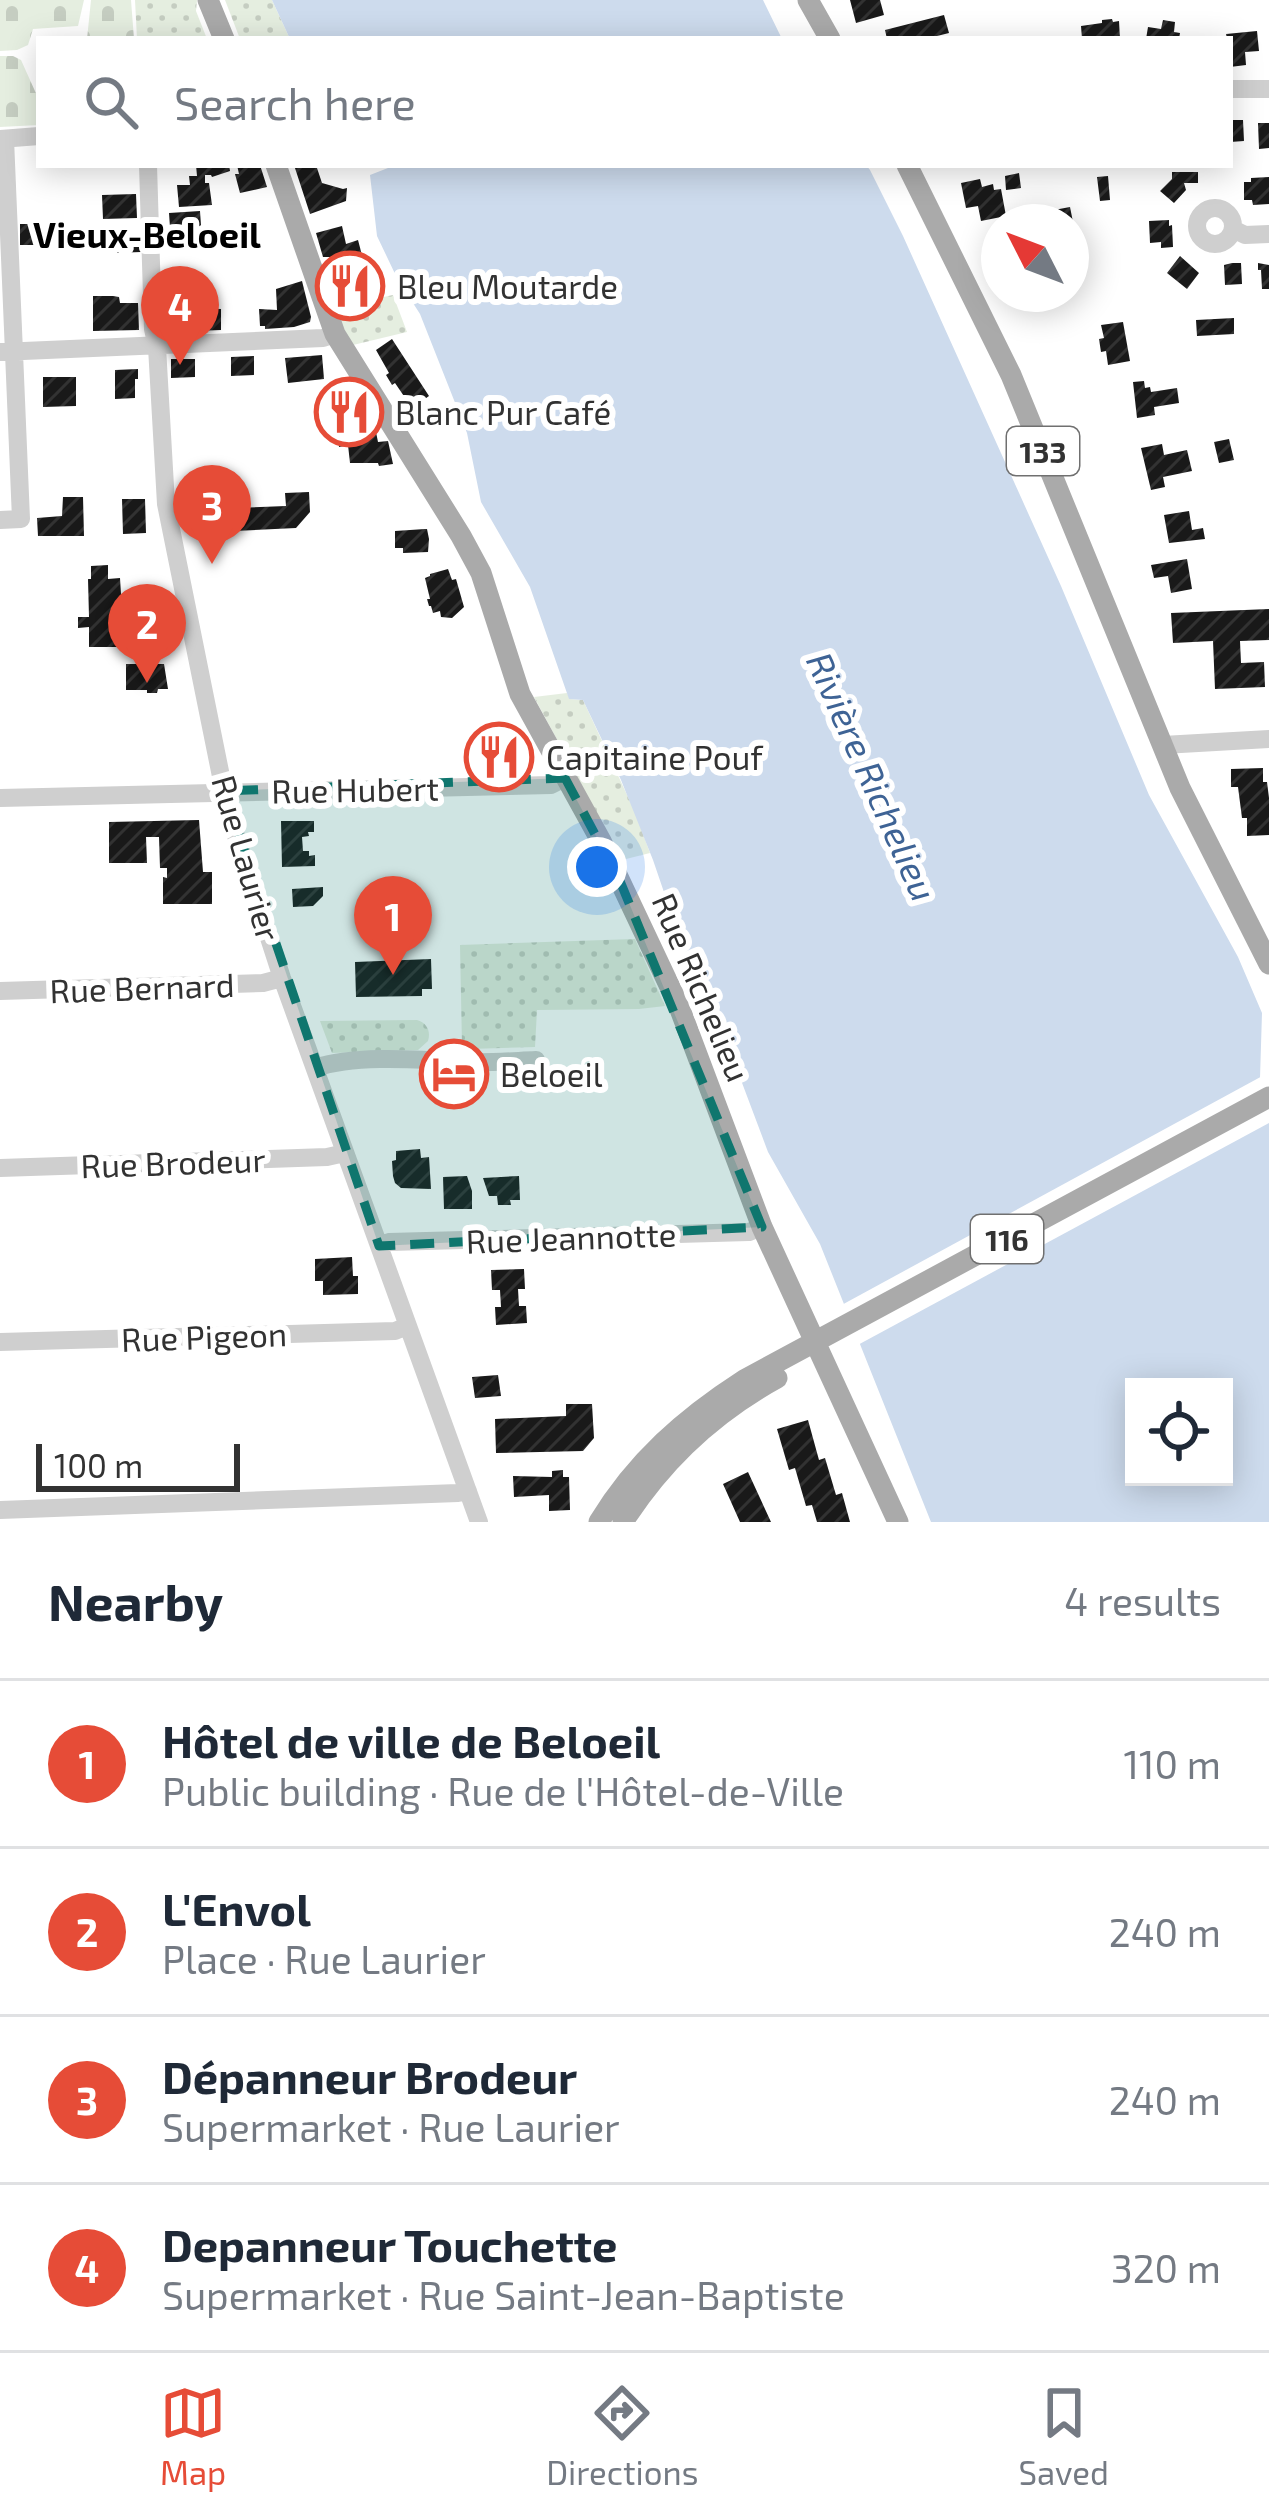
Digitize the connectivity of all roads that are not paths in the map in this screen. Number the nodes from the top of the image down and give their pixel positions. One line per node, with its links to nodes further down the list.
1 (208, 0): 3 (main road)
2 (808, 0): 4 (main road)
3 (223, 36)
4 (828, 36)
5 (1233, 89): 6 (street)
6 (1269, 89)
7 (36, 136): 8 (street)
8 (2, 139): 16 (street)
9 (148, 168): 15 (street, Rue Laurier)
10 (277, 168): 14 (main road, Rue Richelieu)
11 (908, 168): 19 (main road, 133)
12 (1233, 229): 13 (street)
13 (1269, 234)
14 (335, 334): 15 (street); 20 (main road, Rue Richelieu)
15 (157, 347): 16 (street); 21 (street, Rue Laurier)
16 (7, 352): 17 (street)
17 (0, 520)
18 (1269, 740): 19 (street)
19 (1163, 745): 23 (main road, 133)
20 (565, 778): 21 (street, Rue Hubert); 32 (main road, Rue Richelieu)
21 (224, 791): 22 (street, Rue Hubert); 24 (street, Rue Laurier)
22 (0, 798)
23 (1269, 964)
24 (282, 978): 25 (street, Rue Bernard); 27 (street, Rue Laurier)
25 (0, 991)
26 (536, 1060): 27 (street)
27 (315, 1068): 30 (street, Rue Laurier)
28 (1269, 1097): 36 (main road, 116)
29 (1269, 1114): 36 (main road, 116)
30 (345, 1153): 31 (street, Rue Brodeur); 33 (street, Rue Laurier)
31 (0, 1168)
32 (762, 1227): 33 (street, Rue Jeannotte); 42 (main road, Rue Richelieu)
33 (379, 1246): 34 (street, Rue Laurier)
34 (407, 1326): 35 (street, Rue Pigeon); 37 (street, Rue Laurier)
35 (0, 1342)
36 (750, 1385): 40 (main road, 116); 41 (main road, 116)
37 (468, 1490): 38 (street); 39 (street, Rue Laurier)
38 (0, 1510)
39 (479, 1522)
40 (599, 1522)
41 (623, 1522)
42 (898, 1522)

